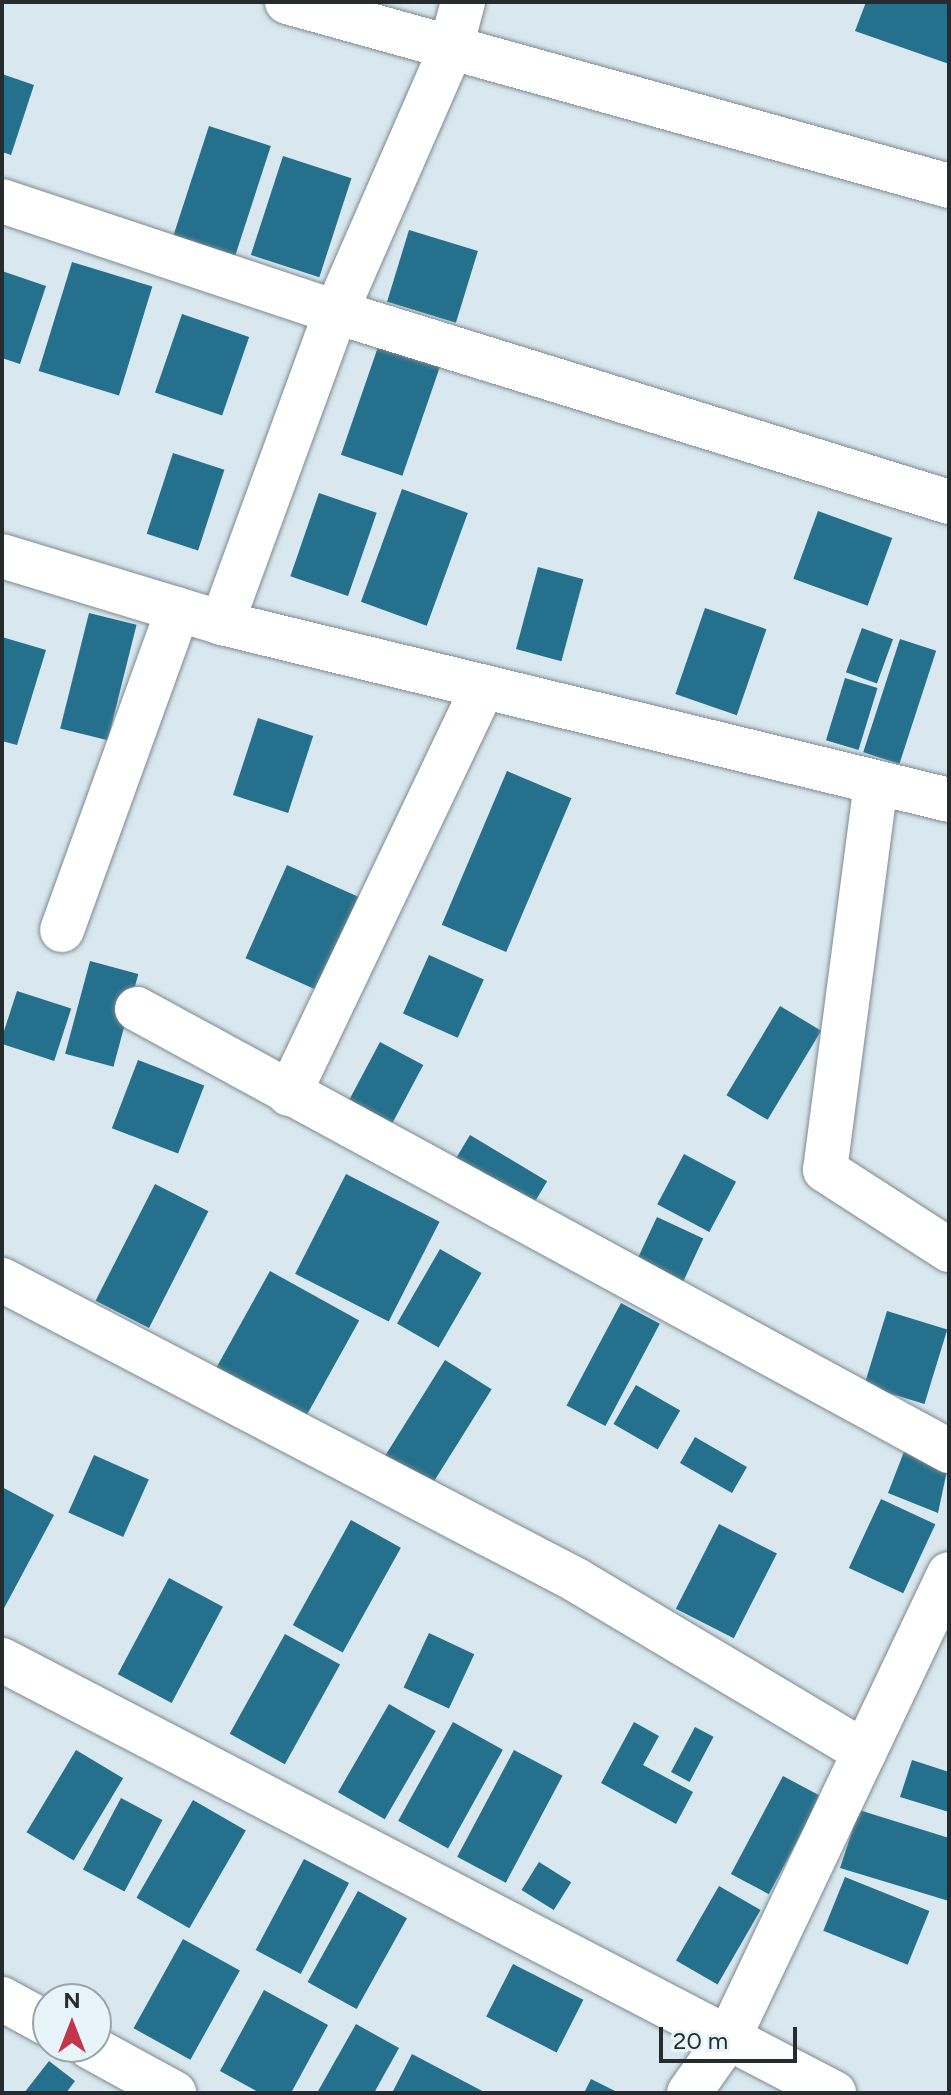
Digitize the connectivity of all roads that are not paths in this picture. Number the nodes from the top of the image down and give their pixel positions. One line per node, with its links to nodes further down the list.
1 (287, 2): 3 (street)
2 (463, 2): 3 (street)
3 (450, 51): 4 (street); 6 (street)
4 (949, 186)
5 (2, 201): 6 (street)
6 (336, 312): 7 (street); 10 (street)
7 (949, 502)
8 (2, 556): 9 (street)
9 (178, 609): 10 (street); 14 (street)
10 (222, 623): 11 (street)
11 (483, 687): 12 (street); 16 (street)
12 (876, 783): 13 (street); 17 (street)
13 (949, 800)
14 (62, 930)
15 (137, 1009): 16 (street)
16 (289, 1094): 19 (street)
17 (949, 1250)
18 (2, 1280): 22 (street)
19 (949, 1451)
20 (949, 1574): 22 (street)
21 (2, 1660): 23 (street)
22 (865, 1752): 23 (street)
23 (730, 2035): 26 (street); 27 (street)
24 (112, 2059): 25 (street)
25 (174, 2093)
26 (689, 2093)
27 (834, 2093)

